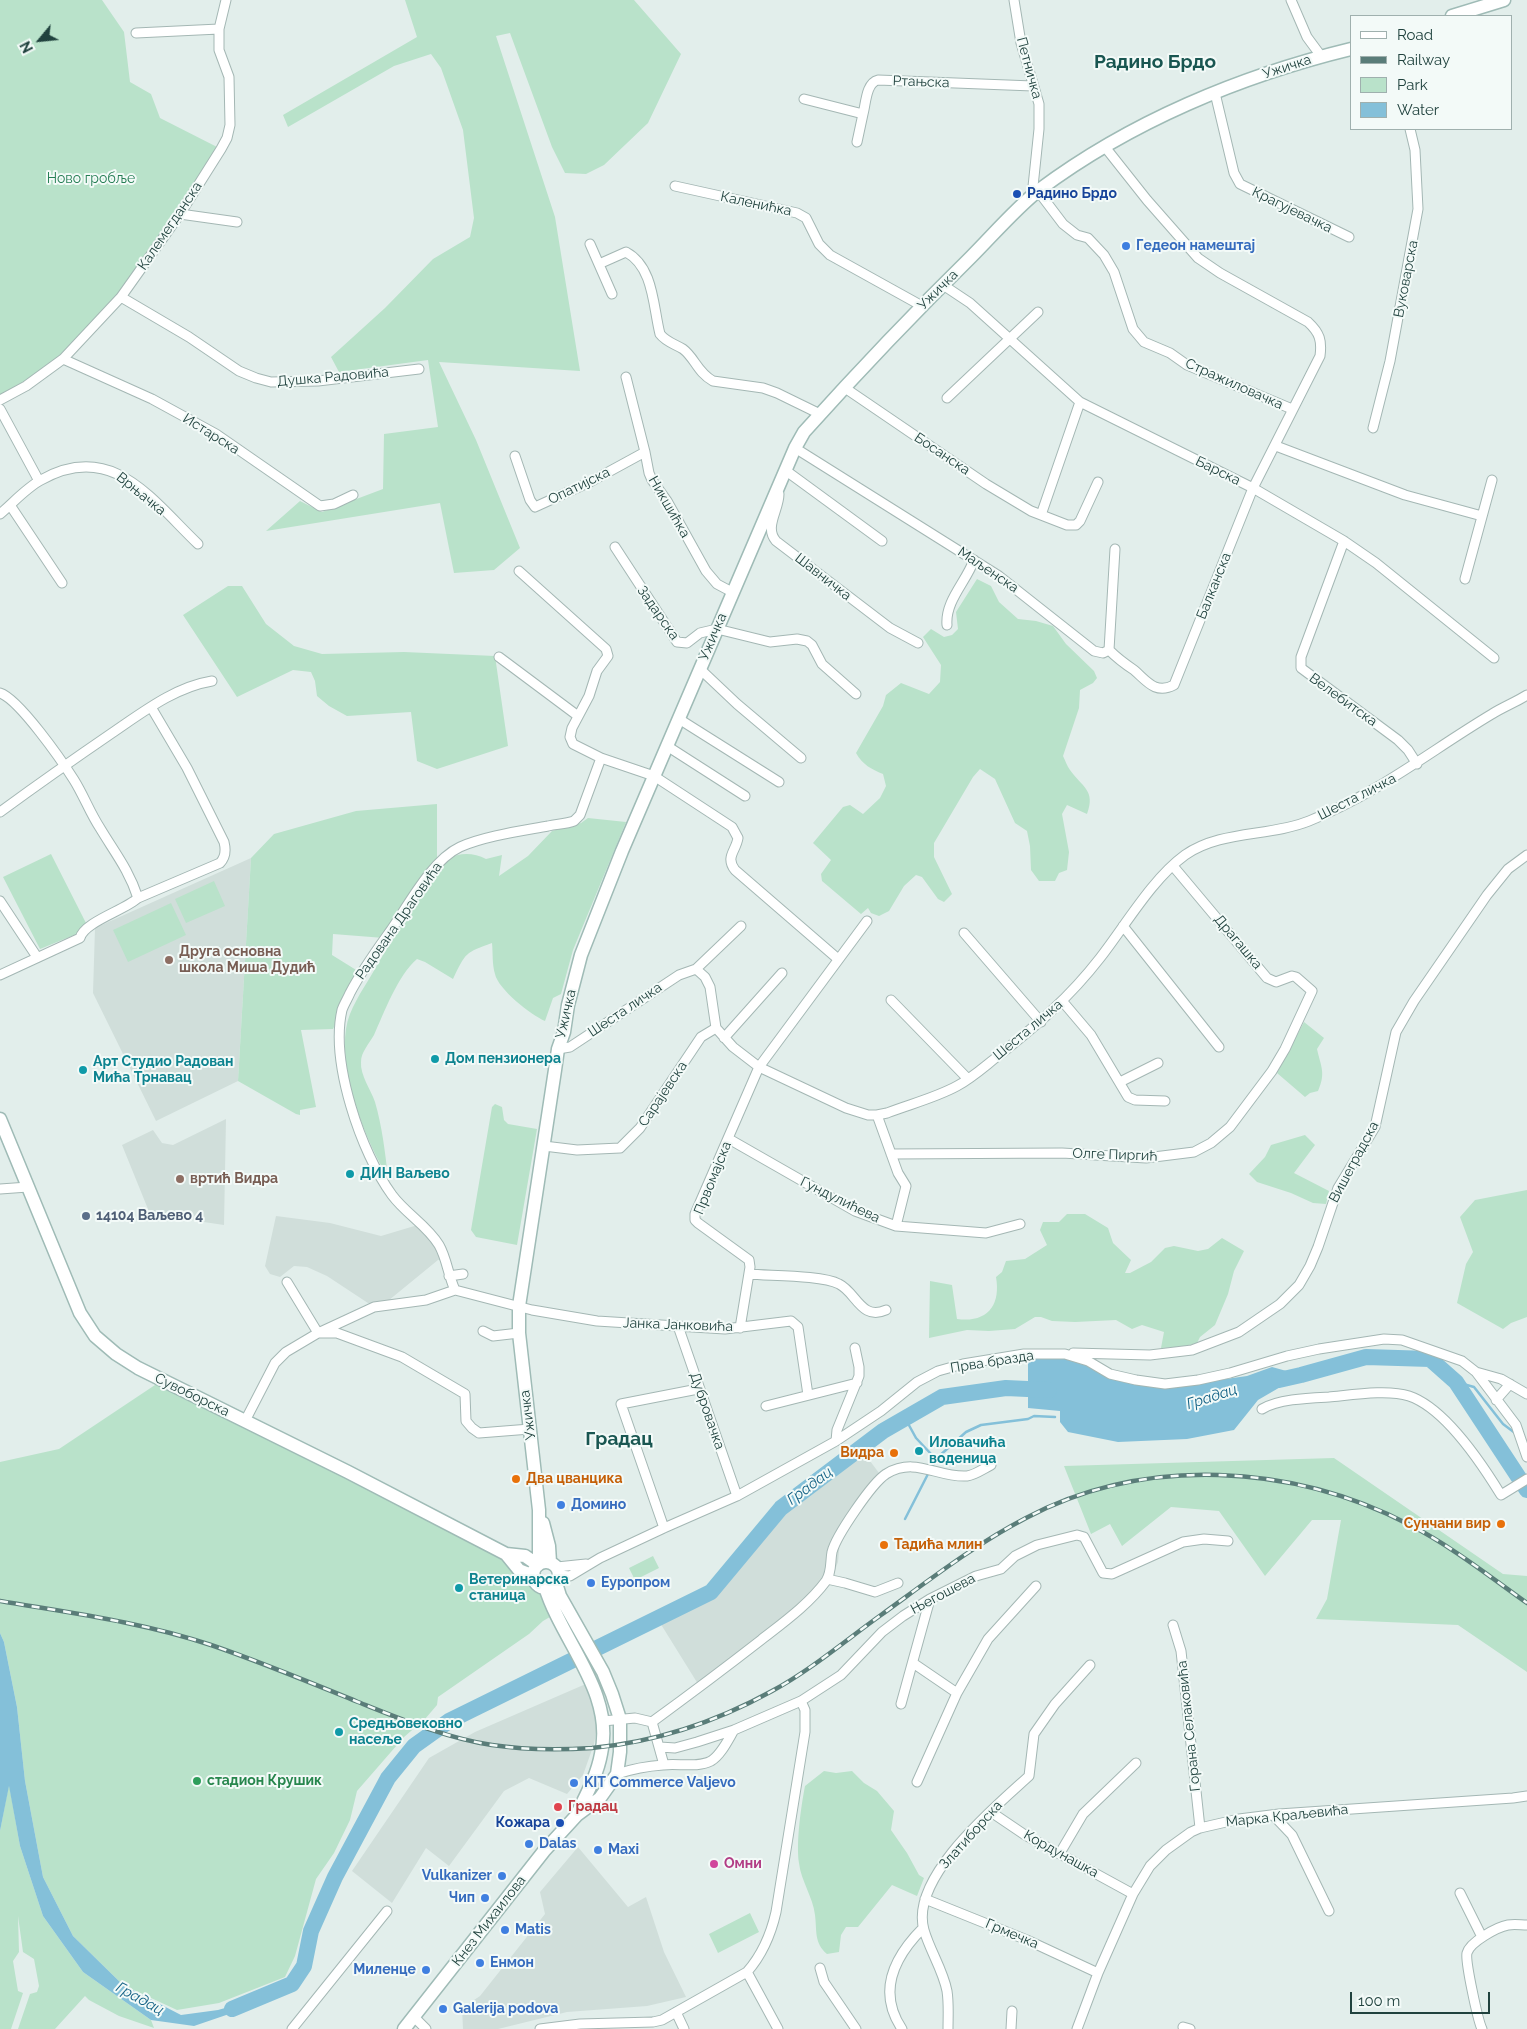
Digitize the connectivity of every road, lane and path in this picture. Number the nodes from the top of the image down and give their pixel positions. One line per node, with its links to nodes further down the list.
1 (226, 0): 6 (street, Калемегданска)
2 (1014, 0): 10 (street, Петничка)
3 (1291, 0): 9 (street)
4 (1504, 0): 5 (main road)
5 (1455, 15)
6 (220, 29): 7 (street); 19 (street, Калемегданска)
7 (136, 33)
8 (1350, 49): 9 (main road, Ужичка)
9 (1320, 56): 11 (main road, Ужичка)
10 (1033, 86): 13 (street, Ртањска); 18 (street, Петничка)
11 (1214, 93): 16 (main road, Ужичка); 21 (street, Крагујевачка)
12 (804, 99): 13 (street)
13 (863, 114): 15 (street, Ртањска)
14 (1410, 130): 40 (street, Вуковарска)
15 (857, 142)
16 (1105, 148): 18 (main road, Ужичка); 38 (street)
17 (675, 186): 27 (street, Каленићка)
18 (1035, 193): 24 (main road, Ужичка); 38 (street, Стражиловачка)
19 (180, 214): 20 (street); 26 (street, Калемегданска)
20 (237, 222)
21 (1349, 237)
22 (590, 244): 23 (street)
23 (599, 264): 25 (street); 39 (street)
24 (943, 284): 27 (main road, Ужичка); 29 (street, Барска)
25 (612, 294)
26 (120, 297): 30 (street, Калемегданска); 31 (street, Душка Радовића)
27 (922, 306): 33 (main road, Ужичка)
28 (1038, 312): 29 (street)
29 (1009, 338): 34 (street); 36 (street, Барска)
30 (63, 358): 35 (street, Калемегданска); 51 (street, Истарска)
31 (419, 369)
32 (626, 377): 43 (street, Никшићка)
33 (845, 388): 39 (main road, Ужичка); 54 (street, Босанска)
34 (947, 398)
35 (0, 400)
36 (1080, 402): 49 (street, Барска); 54 (street)
37 (0, 409): 47 (street)
38 (1292, 409): 41 (street, Стражиловачка)
39 (820, 414): 42 (main road, Ужичка)
40 (1373, 428)
41 (1276, 446): 49 (street, Стражиловачка); 55 (street)
42 (795, 448): 45 (main road, Ужичка); 61 (street, Маљенска)
43 (646, 452): 44 (street, Опатијска); 65 (street, Никшићка)
44 (515, 456)
45 (785, 470): 50 (main road, Ужичка); 56 (street)
46 (1492, 480): 55 (street)
47 (39, 481): 52 (street, Врњачка); 58 (street, Врњачка)
48 (1098, 482): 54 (street, Босанска)
49 (1253, 488): 57 (street, Барска); 74 (street, Балканска)
50 (776, 489): 65 (main road, Ужичка); 68 (street, Шавничка)
51 (353, 495)
52 (10, 505): 53 (street, Врњачка); 64 (street)
53 (0, 514)
54 (1041, 515)
55 (1482, 516): 63 (street)
56 (882, 540)
57 (1344, 541): 71 (street, Барска); 84 (street, Велебитска)
58 (198, 544)
59 (614, 547): 67 (street, Задарска)
60 (1115, 549): 69 (street)
61 (974, 560): 66 (street); 69 (street, Маљенска)
62 (519, 571): 79 (street)
63 (1465, 579)
64 (62, 583)
65 (732, 592): 67 (main road, Ужичка)
66 (947, 625)
67 (717, 629): 72 (main road, Ужичка); 76 (street)
68 (918, 642)
69 (1109, 650): 74 (street, Маљенска)
70 (499, 657): 79 (street)
71 (1494, 658)
72 (700, 668): 80 (main road, Ужичка); 83 (street)
73 (212, 681): 78 (street)
74 (1174, 685)
75 (0, 693): 85 (street)
76 (856, 694)
77 (1527, 695): 84 (street, Шеста личка)
78 (151, 707): 85 (street); 92 (street)
79 (578, 716): 82 (street)
80 (679, 719): 81 (main road, Ужичка); 87 (street)
81 (667, 746): 86 (main road, Ужичка); 88 (street)
82 (601, 758): 86 (street); 127 (street, Радована Драговића)
83 (801, 758)
84 (1417, 764): 91 (street, Шеста личка)
85 (64, 766): 89 (street); 92 (street)
86 (654, 776): 99 (street); 110 (main road, Ужичка)
87 (779, 782)
88 (745, 796)
89 (0, 812)
90 (1527, 855): 138 (street, Вишеградска)
91 (1173, 866): 96 (street, Шеста личка); 103 (street, Драгашка)
92 (138, 898): 98 (street)
93 (0, 901): 98 (street)
94 (867, 921): 99 (street, Првомајска)
95 (741, 926): 100 (street)
96 (1123, 926): 105 (street, Шеста личка); 109 (street)
97 (964, 932): 106 (street)
98 (37, 957): 102 (street)
99 (838, 959): 112 (street, Првомајска)
100 (696, 969): 107 (street); 110 (street, Шеста личка)
101 (782, 973): 108 (street)
102 (0, 974)
103 (1312, 991): 120 (street, Олге Пиргић)
104 (891, 1000): 113 (street)
105 (1062, 1002): 106 (street, Шеста личка); 114 (street)
106 (1041, 1022): 113 (street, Шеста личка)
107 (716, 1028): 108 (street); 119 (street, Сарајевска)
108 (724, 1038): 112 (street)
109 (1219, 1047)
110 (558, 1049): 119 (main road, Ужичка)
111 (1158, 1063): 114 (street)
112 (759, 1067): 116 (street); 118 (street, Првомајска)
113 (968, 1079): 116 (street, Шеста личка)
114 (1120, 1082): 115 (street)
115 (1165, 1101)
116 (877, 1115): 120 (street)
117 (0, 1119): 121 (main road, Сувоборска)
118 (729, 1139): 124 (street, Гундулићева); 126 (street, Првомајска)
119 (544, 1146): 130 (main road, Ужичка)
120 (891, 1154): 124 (street)
121 (28, 1187): 122 (street); 148 (main road, Сувоборска)
122 (0, 1189)
123 (1020, 1224): 124 (street, Гундулићева)
124 (896, 1226)
125 (463, 1274): 127 (street)
126 (749, 1274): 131 (street); 133 (street, Првомајска)
127 (449, 1276): 129 (street, Радована Драговића)
128 (287, 1282): 135 (street)
129 (455, 1290): 130 (street, Јанка Јанковића); 135 (street)
130 (519, 1306): 132 (street, Јанка Јанковића); 136 (main road, Ужичка)
131 (886, 1310)
132 (678, 1326): 133 (street, Јанка Јанковића); 142 (street, Дубровачка)
133 (740, 1328): 143 (street, Јанка Јанковића)
134 (483, 1331): 136 (street)
135 (318, 1333): 148 (street); 149 (street)
136 (519, 1333): 149 (main road, Ужичка)
137 (855, 1348): 140 (street)
138 (1065, 1354): 139 (street, Прва бразда); 150 (street, Прва бразда)
139 (1476, 1372): 141 (street); 145 (street, Прва бразда)
140 (857, 1383): 143 (street); 150 (street)
141 (1510, 1384): 144 (street); 145 (street)
142 (698, 1389): 154 (street, Дубровачка); 155 (street)
143 (808, 1394): 146 (street)
144 (1527, 1394)
145 (1496, 1400): 151 (street, Прва бразда)
146 (766, 1406)
147 (1262, 1409): 153 (street)
148 (245, 1421): 157 (main road, Сувоборска)
149 (530, 1429): 157 (main road, Ужичка)
150 (836, 1441): 154 (street, Прва бразда)
151 (1527, 1457)
152 (991, 1465): 158 (street)
153 (1527, 1479)
154 (737, 1496): 155 (street, Прва бразда)
155 (664, 1528): 157 (street, Прва бразда)
156 (1228, 1541): 161 (street, Његошева)
157 (547, 1572): 168 (main road, Кнез Михаилова); 169 (main road, Кнез Михаилова)
158 (827, 1580): 159 (street); 170 (street)
159 (898, 1583)
160 (1036, 1586): 165 (street)
161 (930, 1599): 163 (street); 166 (street, Његошева)
162 (1173, 1625): 181 (street, Горана Селаковића)
163 (914, 1663): 165 (street); 167 (street)
164 (1090, 1665): 178 (street, Златиборска)
165 (957, 1693): 176 (street)
166 (801, 1702): 171 (street, Његошева); 192 (street)
167 (901, 1704)
168 (620, 1718): 169 (street); 170 (street); 175 (main road, Кнез Михаилова)
169 (603, 1721): 179 (main road, Кнез Михаилова)
170 (652, 1722): 172 (street)
171 (734, 1730): 172 (street, Његошева); 174 (street)
172 (660, 1747): 174 (street)
173 (1136, 1763): 182 (street)
174 (664, 1765): 175 (street)
175 (617, 1774): 179 (main road, Кнез Михаилова)
176 (917, 1782)
177 (1527, 1796): 180 (street, Марка Краљевића)
178 (991, 1812): 182 (street, Кордунашка); 185 (street, Златиборска)
179 (577, 1815): 196 (main road, Кнез Михаилова)
180 (1273, 1815): 181 (street, Марка Краљевића); 187 (street)
181 (1200, 1828): 183 (street, Марка Краљевића)
182 (1060, 1853): 183 (street, Кордунашка)
183 (1133, 1894): 193 (street, Марка Краљевића)
184 (1460, 1894): 190 (street)
185 (925, 1899): 189 (street, Златиборска); 193 (street, Грмечка)
186 (387, 1911): 197 (street)
187 (1329, 1911)
188 (1527, 1925): 190 (street)
189 (923, 1928): 204 (street); 205 (street, Златиборска)
190 (1482, 1937): 208 (street)
191 (820, 1968): 203 (street)
192 (746, 1972): 195 (street); 202 (street)
193 (1098, 1972): 207 (street, Марка Краљевића)
194 (1012, 2010): 206 (street)
195 (676, 2012): 200 (street); 201 (street)
196 (414, 2016): 198 (main road, Кнез Михаилова); 199 (street)
197 (292, 2029)
198 (404, 2029)
199 (426, 2029)
200 (540, 2029)
201 (684, 2029)
202 (778, 2029)
203 (856, 2029)
204 (902, 2029)
205 (948, 2029)
206 (1011, 2029)
207 (1077, 2029)
208 (1482, 2029)

